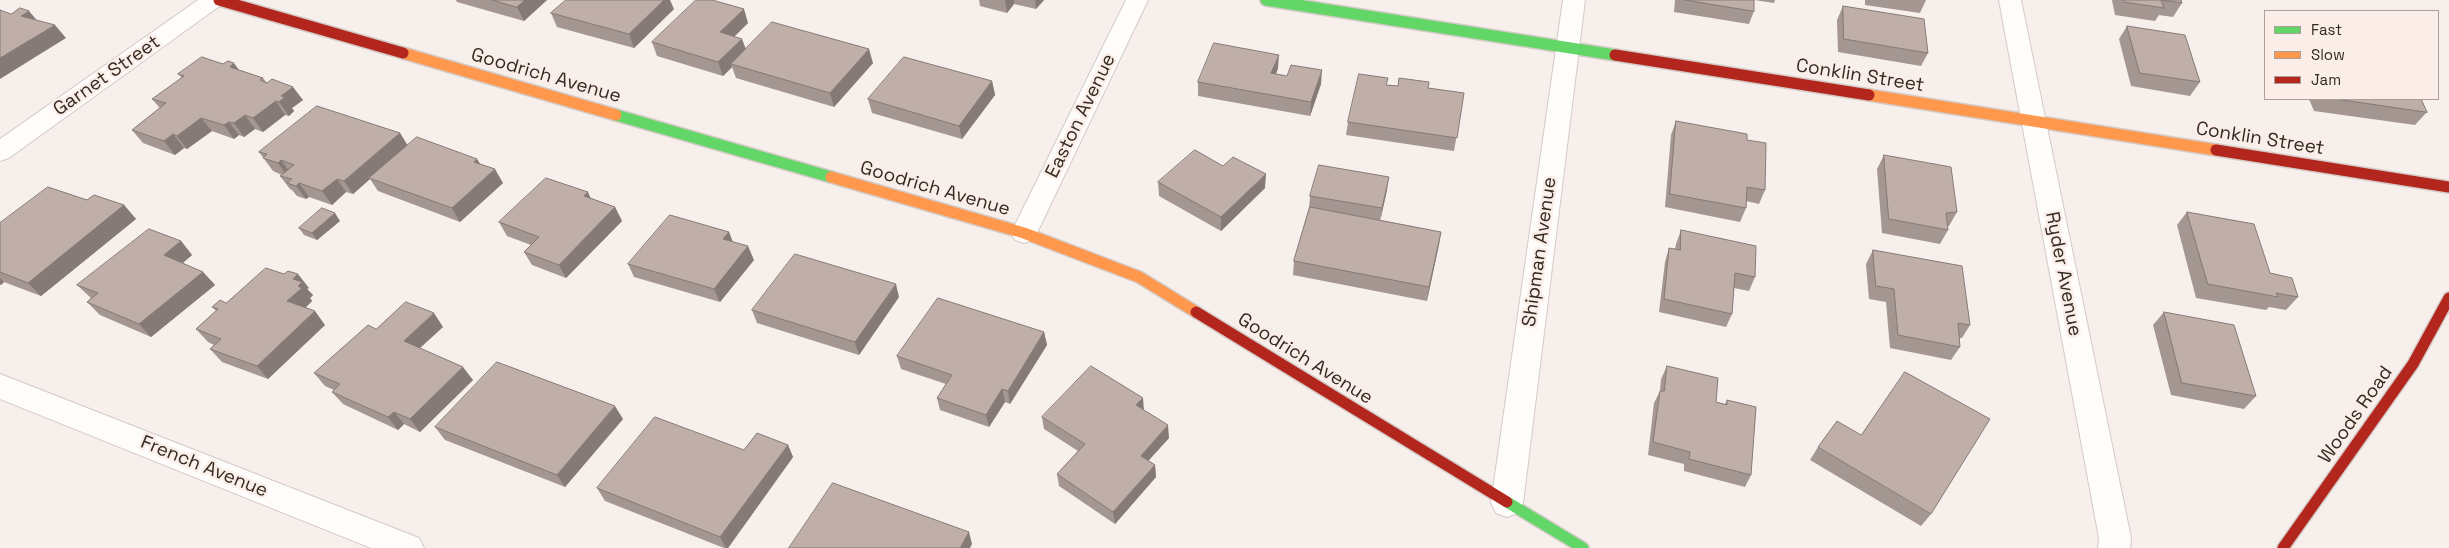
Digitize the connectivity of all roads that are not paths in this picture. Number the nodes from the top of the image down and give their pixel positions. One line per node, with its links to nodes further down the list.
1 (213, 0): 9 (street, Garnet Street)
2 (219, 0): 11 (street, Goodrich Avenue)
3 (1137, 0): 11 (street, Easton Avenue)
4 (1266, 0): 7 (street, Conklin Street)
5 (1574, 0): 7 (street, Shipman Avenue)
6 (2010, 0): 8 (street, Ryder Avenue)
7 (1567, 49): 8 (street, Conklin Street); 14 (street, Shipman Avenue)
8 (2033, 121): 10 (street, Conklin Street); 17 (street, Ryder Avenue)
9 (0, 152)
10 (2449, 187)
11 (1024, 233): 14 (street, Goodrich Avenue)
12 (2449, 298): 18 (street, Woods Road)
13 (0, 386): 15 (street, French Avenue)
14 (1507, 504): 16 (street, Goodrich Avenue)
15 (408, 548)
16 (1583, 548)
17 (2114, 548)
18 (2283, 548)

